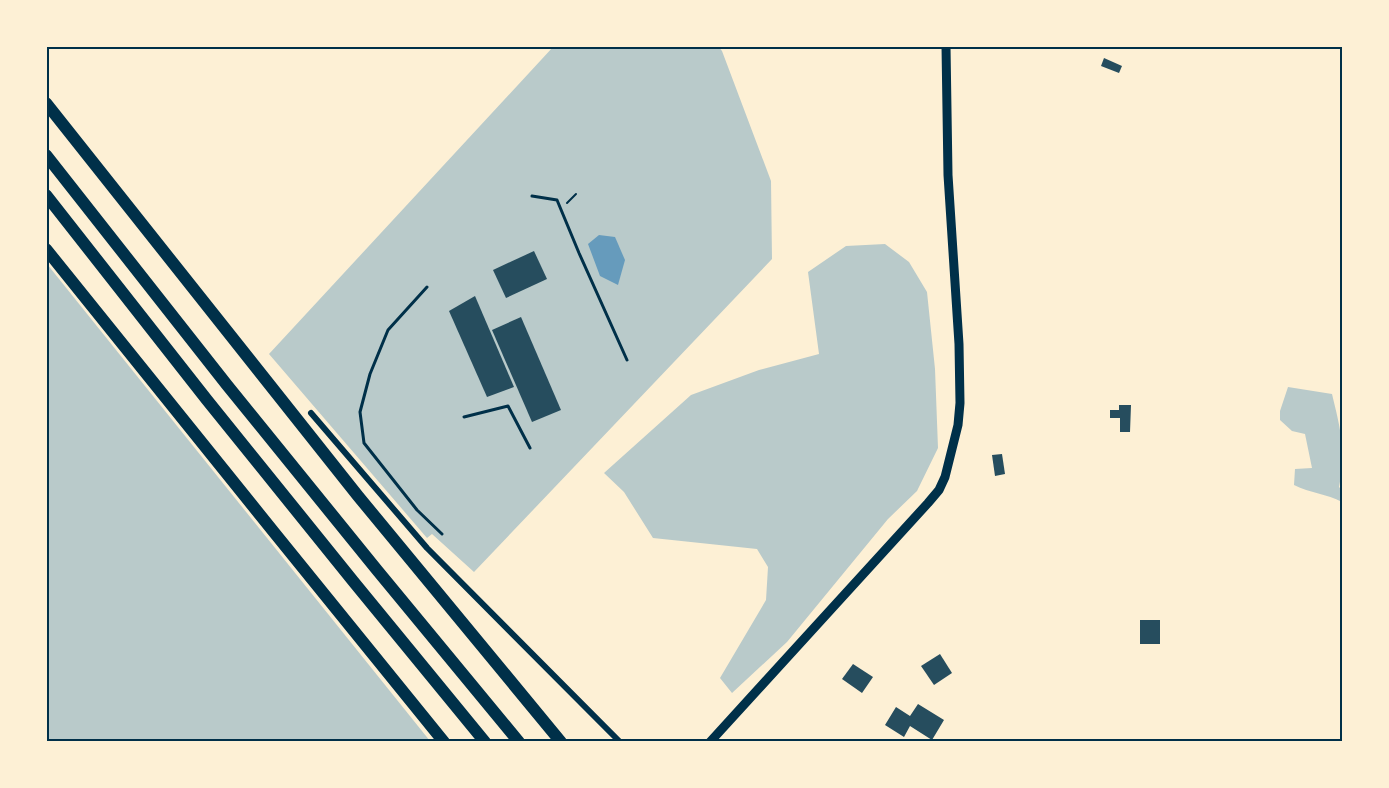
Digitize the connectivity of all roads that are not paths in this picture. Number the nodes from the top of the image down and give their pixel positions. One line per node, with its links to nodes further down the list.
1 (946, 46): 18 (main road)
2 (46, 103): 16 (highway)
3 (46, 154): 15 (highway)
4 (46, 195): 14 (highway)
5 (532, 196): 8 (lane)
6 (46, 249): 13 (highway)
7 (427, 286): 12 (lane)
8 (627, 360)
9 (312, 413): 17 (street)
10 (464, 417): 11 (lane)
11 (530, 448)
12 (442, 534)
13 (444, 741)
14 (485, 741)
15 (519, 741)
16 (561, 741)
17 (620, 741)
18 (710, 741)

